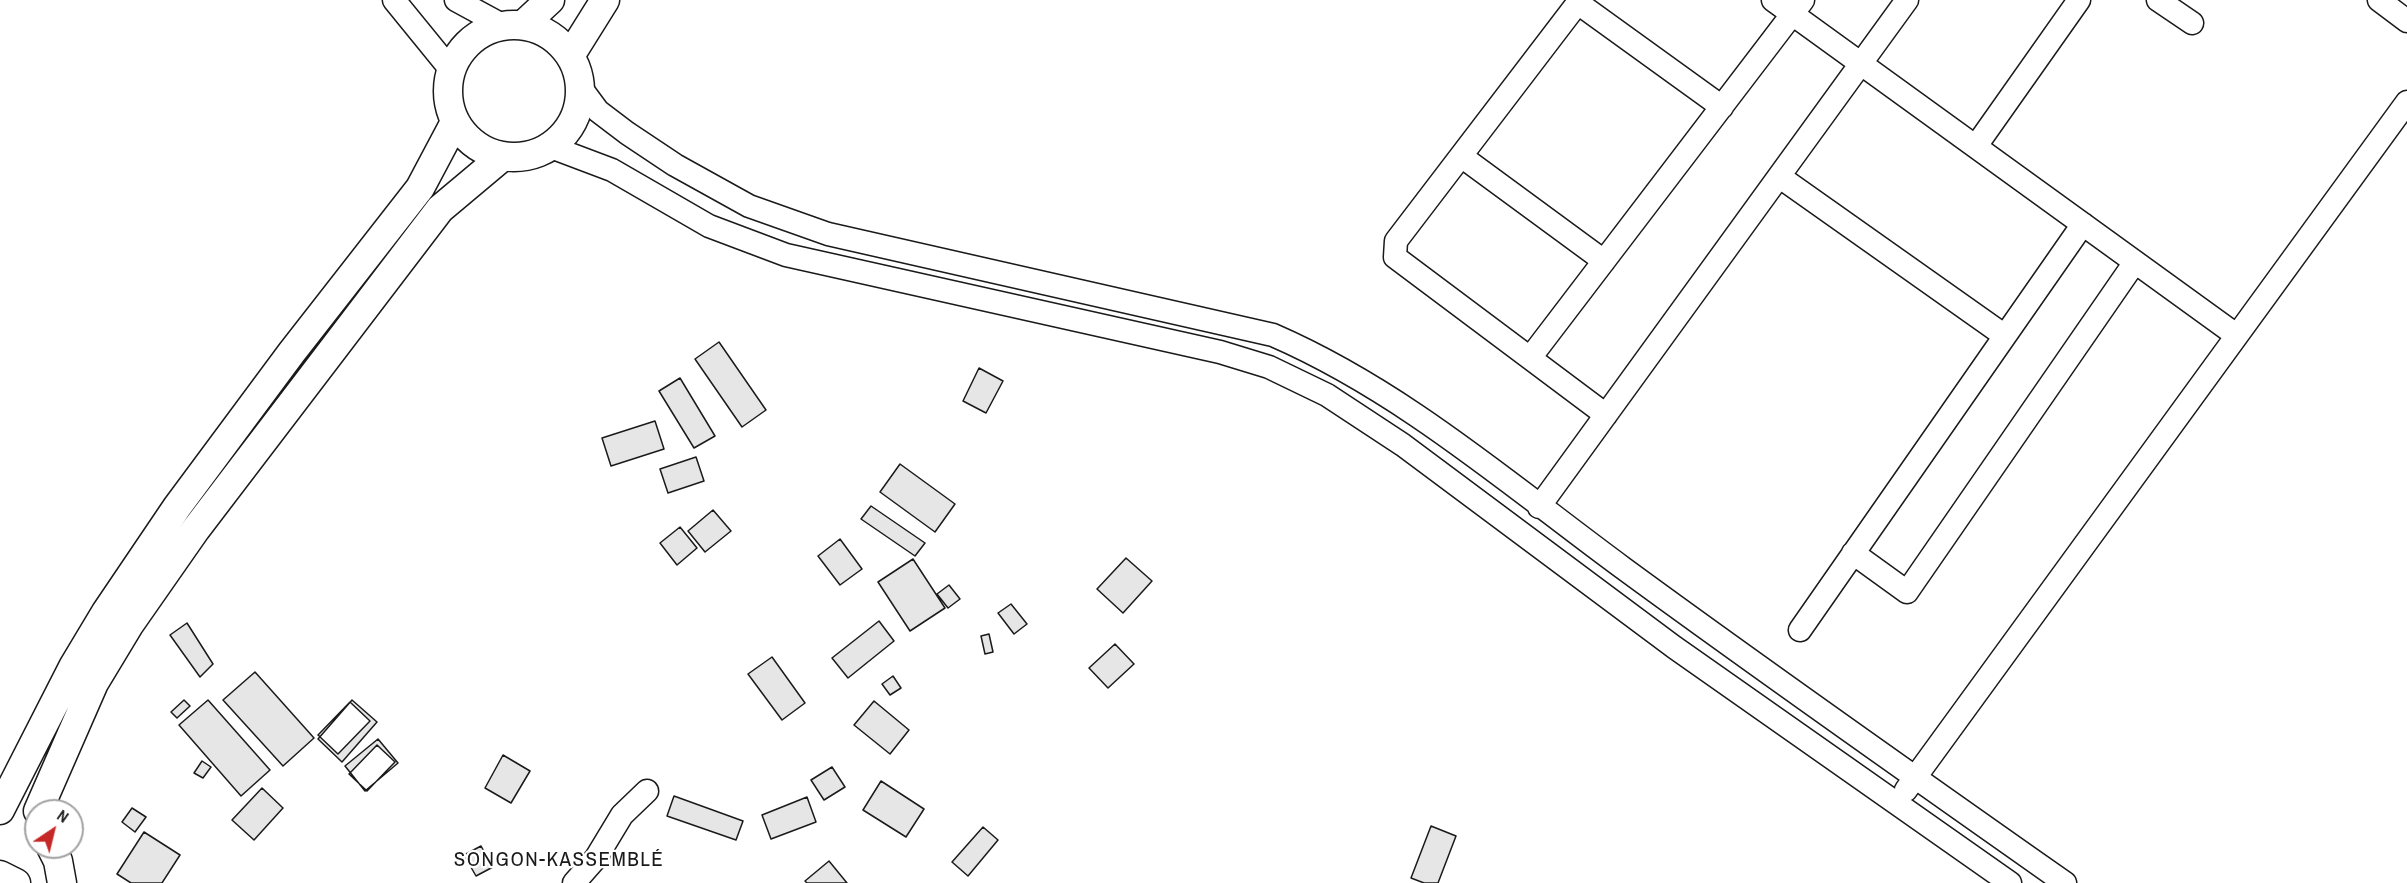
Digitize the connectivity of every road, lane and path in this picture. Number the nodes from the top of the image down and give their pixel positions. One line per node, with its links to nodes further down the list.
1 (394, 0): 17 (street)
2 (456, 0): 14 (street)
3 (550, 0): 14 (main road)
4 (605, 0): 15 (main road)
5 (1773, 0): 11 (street)
6 (1907, 0): 16 (street)
7 (2079, 0): 22 (street)
8 (2158, 0): 13 (street)
9 (2379, 0): 12 (street)
10 (1579, 2): 20 (street); 24 (street)
11 (1798, 7): 16 (street); 20 (street)
12 (2407, 21)
13 (2193, 23)
14 (512, 25): 15 (main road); 17 (main road)
15 (570, 56): 18 (main road)
16 (1862, 63): 22 (street); 26 (street)
17 (451, 70): 21 (main road)
18 (581, 88): 23 (main road); 34 (street)
19 (2407, 102): 30 (street)
20 (1722, 107): 28 (street)
21 (455, 122): 25 (main road); 41 (main road)
22 (1976, 146): 27 (street)
23 (551, 147): 25 (main road); 40 (street)
24 (1461, 156): 28 (street); 32 (street)
25 (502, 157): 39 (main road)
26 (1780, 177): 31 (street); 33 (street)
27 (2083, 224): 29 (street); 31 (street)
28 (1604, 261): 32 (street)
29 (2135, 262): 30 (street); 35 (street)
30 (2236, 335): 37 (street)
31 (2005, 336): 35 (street)
32 (1530, 358): 33 (street)
33 (1606, 415): 34 (street)
34 (1539, 507): 37 (street)
35 (1853, 553): 36 (street)
36 (1800, 630)
37 (1914, 777): 40 (street); 50 (street)
38 (647, 791): 48 (street)
39 (44, 799)
40 (1896, 803): 49 (street)
41 (0, 810)
42 (0, 815): 43 (main road)
43 (24, 819)
44 (57, 859): 47 (main road)
45 (0, 875): 46 (main road)
46 (16, 883)
47 (62, 883)
48 (574, 883)
49 (2010, 883)
50 (2065, 883)

